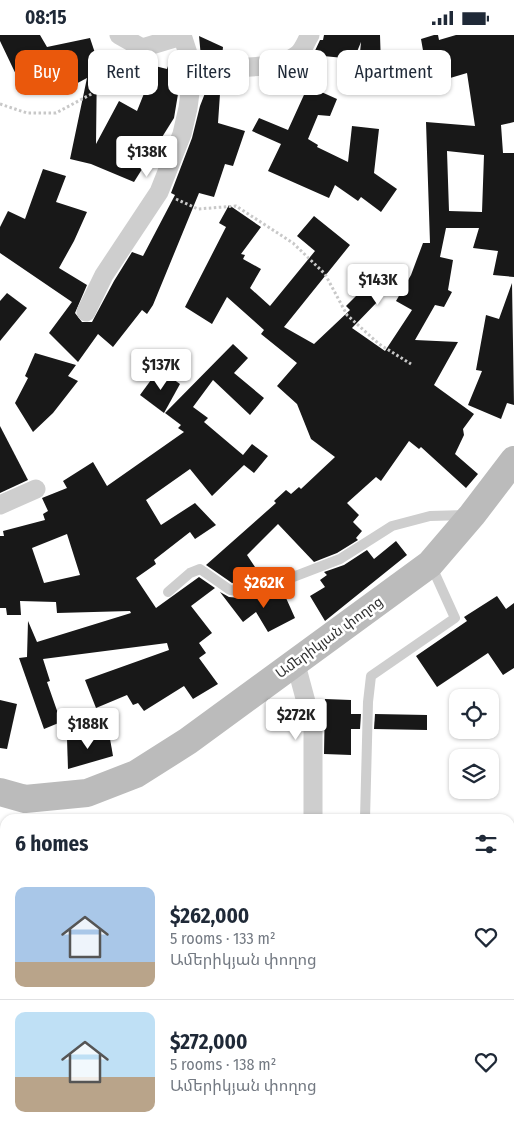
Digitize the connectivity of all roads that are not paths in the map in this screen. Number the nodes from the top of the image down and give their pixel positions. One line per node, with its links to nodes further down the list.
1 (119, 35): 2 (street)
2 (182, 35): 4 (street)
3 (310, 35): 5 (street)
4 (187, 50)
5 (249, 66)
6 (190, 95): 7 (street)
7 (86, 312)
8 (514, 460): 11 (street, Ամերիկյան փողոց)
9 (36, 489): 10 (street)
10 (0, 505)
11 (472, 515): 12 (street, Ամերիկյան փողոց); 13 (lane)
12 (430, 564): 14 (street, Ամերիկյան փողոց); 17 (lane)
13 (168, 592)
14 (295, 661): 15 (street, Ամերիկյան փողոց); 16 (street)
15 (0, 793)
16 (313, 814)
17 (365, 814)

